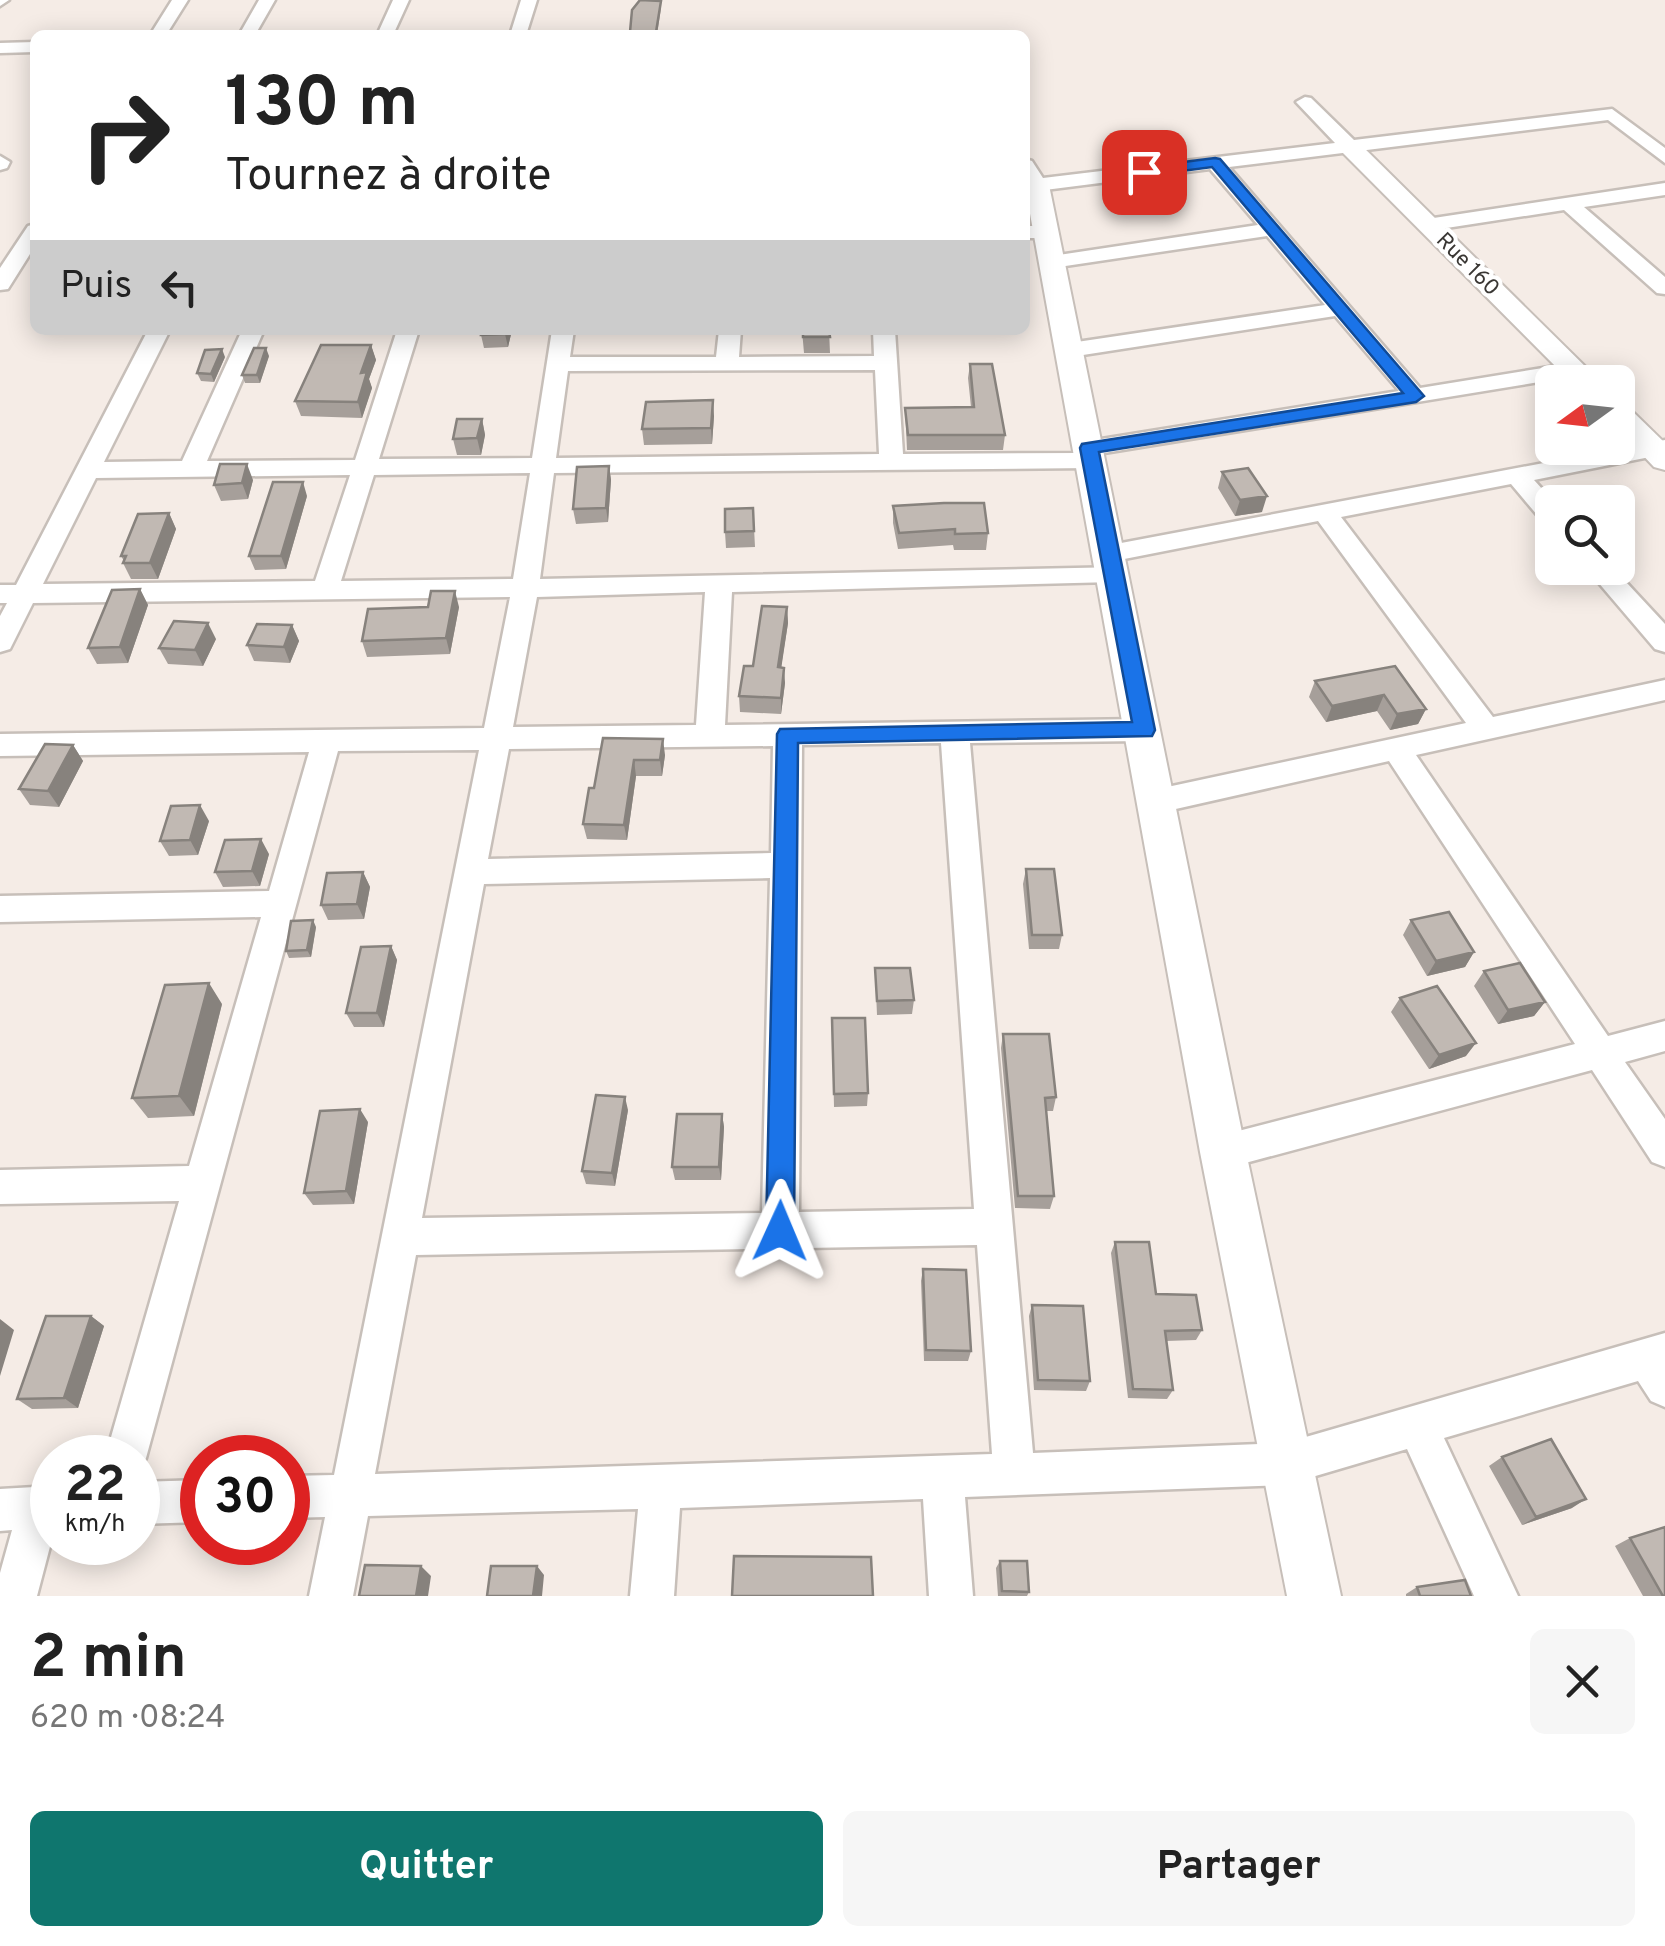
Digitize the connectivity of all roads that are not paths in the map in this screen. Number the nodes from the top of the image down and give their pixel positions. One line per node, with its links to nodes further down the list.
1 (180, 0): 5 (street)
2 (266, 0): 6 (street)
3 (400, 0): 7 (street)
4 (528, 0): 8 (street)
5 (161, 30)
6 (250, 30)
7 (387, 30)
8 (519, 30)
9 (0, 48): 10 (street)
10 (30, 48)
11 (1306, 102): 12 (street)
12 (1349, 146): 13 (street); 14 (street); 18 (street, Rue 160)
13 (1665, 157)
14 (1215, 162): 15 (street); 19 (street)
15 (1031, 175): 23 (street)
16 (1665, 189): 17 (street)
17 (1569, 204): 18 (street); 25 (street)
18 (1427, 225): 37 (street, Rue 160)
19 (1272, 229): 23 (street); 26 (street)
20 (30, 238): 21 (street)
21 (0, 242)
22 (30, 242): 24 (street)
23 (1041, 242): 33 (street)
24 (0, 284)
25 (1665, 288)
26 (1340, 309): 33 (street); 39 (street)
27 (156, 335): 47 (street)
28 (251, 335): 46 (street)
29 (406, 335): 45 (street)
30 (562, 335): 36 (street)
31 (730, 335): 34 (street)
32 (884, 335): 35 (street)
33 (1070, 350): 42 (street)
34 (727, 362): 35 (street); 36 (street)
35 (886, 362): 43 (street)
36 (558, 364): 44 (street)
37 (1569, 365)
38 (1535, 381): 39 (street)
39 (1416, 396): 42 (street)
40 (1635, 428): 41 (street)
41 (1661, 452): 48 (street)
42 (1090, 454): 43 (street); 51 (street)
43 (892, 462): 44 (street)
44 (543, 466): 45 (street); 54 (street)
45 (364, 467): 46 (street); 55 (street)
46 (191, 469): 47 (street)
47 (85, 470): 56 (street)
48 (1516, 475): 49 (street); 50 (street)
49 (1535, 497)
50 (1325, 512): 51 (street); 61 (street)
51 (1111, 563): 52 (street); 60 (street)
52 (719, 583): 54 (street); 64 (street)
53 (1614, 585): 58 (street)
54 (525, 588): 55 (street); 65 (street)
55 (324, 591): 56 (street)
56 (12, 594): 57 (street)
57 (0, 642)
58 (1665, 642)
59 (1665, 690): 61 (street)
60 (1144, 730): 62 (street); 69 (street)
61 (1487, 730): 68 (street)
62 (955, 732): 63 (street); 80 (street)
63 (788, 734): 64 (street); 70 (street)
64 (710, 736): 65 (street)
65 (495, 738): 66 (street); 71 (street)
66 (327, 740): 67 (street); 72 (street)
67 (0, 745)
68 (1397, 750): 69 (street); 75 (street)
69 (1158, 801): 77 (street)
70 (786, 865): 71 (street); 81 (street)
71 (469, 872): 82 (street)
72 (281, 904): 73 (street); 78 (street)
73 (0, 910)
74 (1665, 1036): 75 (street)
75 (1599, 1054): 76 (street); 77 (street)
76 (1665, 1150)
77 (1223, 1152): 86 (street)
78 (202, 1184): 79 (street); 85 (street)
79 (0, 1186)
80 (994, 1228): 81 (street); 87 (street)
81 (780, 1231): 82 (street)
82 (399, 1237): 90 (street)
83 (1659, 1366): 84 (street)
84 (1418, 1428): 86 (street); 98 (street)
85 (131, 1435)
86 (1285, 1464): 87 (street); 97 (street)
87 (1014, 1474): 88 (street)
88 (942, 1478): 89 (street); 96 (street)
89 (661, 1488): 90 (street); 95 (street)
90 (350, 1494): 91 (street); 94 (street)
91 (310, 1496)
92 (30, 1514): 93 (street)
93 (15, 1596)
94 (331, 1596)
95 (652, 1596)
96 (951, 1596)
97 (1314, 1596)
98 (1496, 1596)

